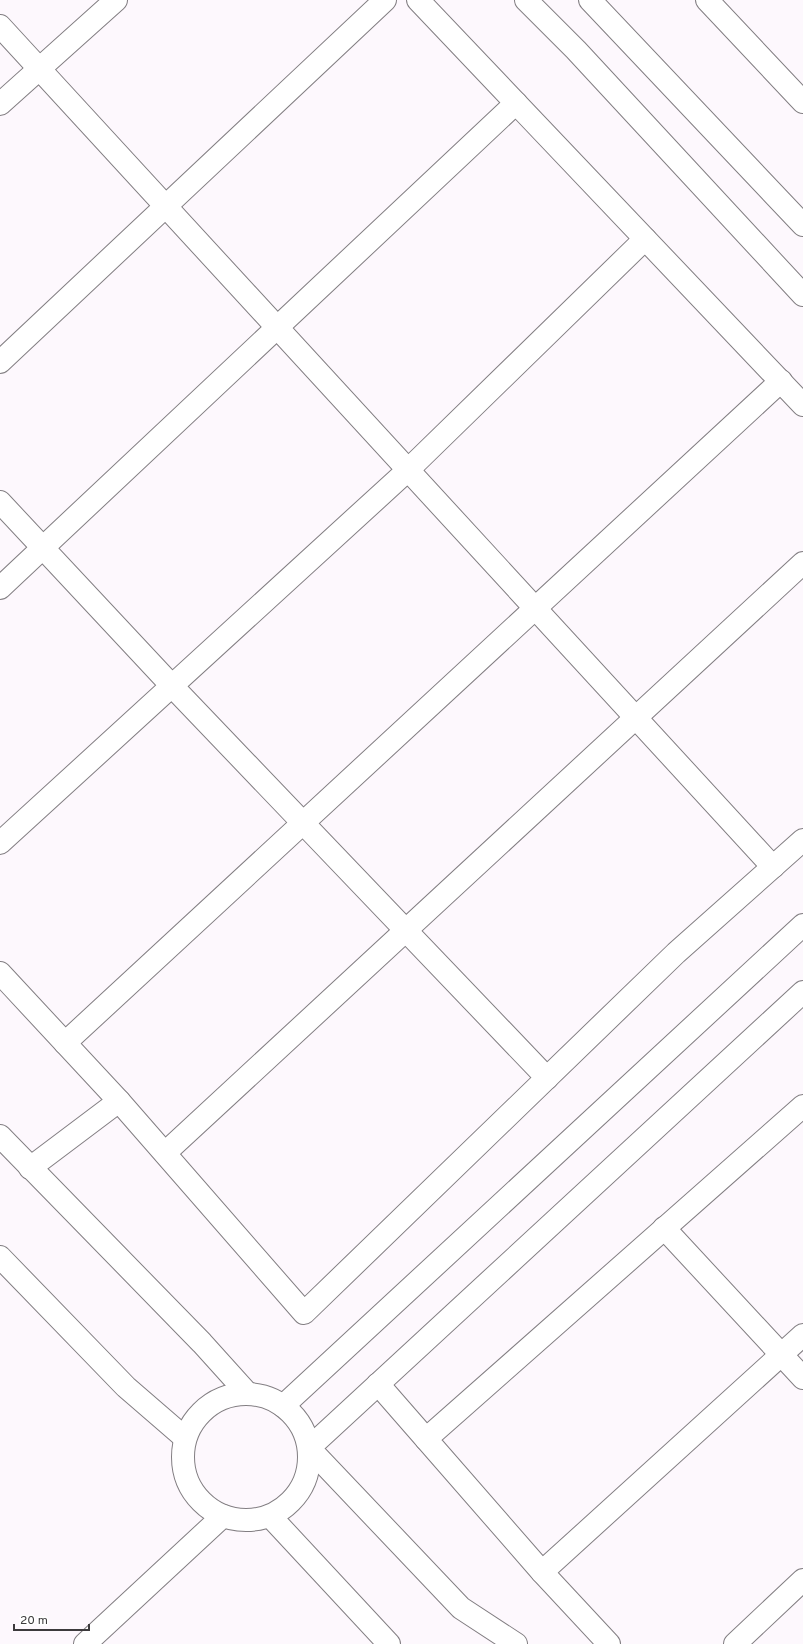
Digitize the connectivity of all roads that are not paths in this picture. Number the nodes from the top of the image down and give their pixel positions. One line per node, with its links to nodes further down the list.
1 (116, 0): 8 (street)
2 (385, 0): 12 (street)
3 (418, 0): 10 (street)
4 (526, 0): 15 (street)
5 (590, 0): 13 (street)
6 (707, 0): 9 (street)
7 (0, 26): 8 (street)
8 (40, 68): 11 (street); 12 (street)
9 (802, 100)
10 (516, 103): 14 (street); 16 (street)
11 (0, 104)
12 (166, 206): 16 (street); 17 (street)
13 (803, 225)
14 (645, 239): 18 (street); 20 (street)
15 (803, 295)
16 (277, 327): 20 (street); 22 (street)
17 (0, 362)
18 (780, 381): 19 (street); 25 (street)
19 (803, 405)
20 (408, 470): 25 (street); 26 (street)
21 (0, 502): 22 (street)
22 (43, 547): 24 (street); 26 (street)
23 (803, 562): 27 (street)
24 (0, 588)
25 (535, 608): 27 (street); 28 (street)
26 (172, 686): 28 (street); 30 (street)
27 (636, 717): 31 (street); 33 (street)
28 (303, 823): 33 (street); 36 (street)
29 (803, 840): 31 (street)
30 (0, 843)
31 (773, 867): 37 (street)
32 (803, 925): 50 (street)
33 (405, 931): 37 (street); 41 (street)
34 (0, 973): 36 (street)
35 (803, 992): 48 (street)
36 (65, 1043): 38 (street)
37 (547, 1078): 41 (street)
38 (119, 1101): 41 (street); 42 (street)
39 (803, 1106): 43 (street)
40 (0, 1136): 42 (street)
41 (165, 1153)
42 (30, 1168): 49 (street)
43 (664, 1228): 46 (street); 52 (street)
44 (0, 1257): 51 (street)
45 (803, 1335): 46 (street)
46 (781, 1354): 47 (street); 56 (street)
47 (803, 1378)
48 (378, 1384): 52 (street); 53 (street)
49 (248, 1394): 50 (street); 51 (street)
50 (283, 1406): 53 (street)
51 (185, 1438): 54 (street)
52 (426, 1439): 56 (street)
53 (309, 1448): 55 (street); 60 (street)
54 (223, 1516): 55 (street); 58 (street)
55 (270, 1516): 59 (street)
56 (542, 1572): 61 (street)
57 (803, 1580): 62 (street)
58 (85, 1644)
59 (389, 1644)
60 (516, 1644)
61 (609, 1644)
62 (735, 1644)

